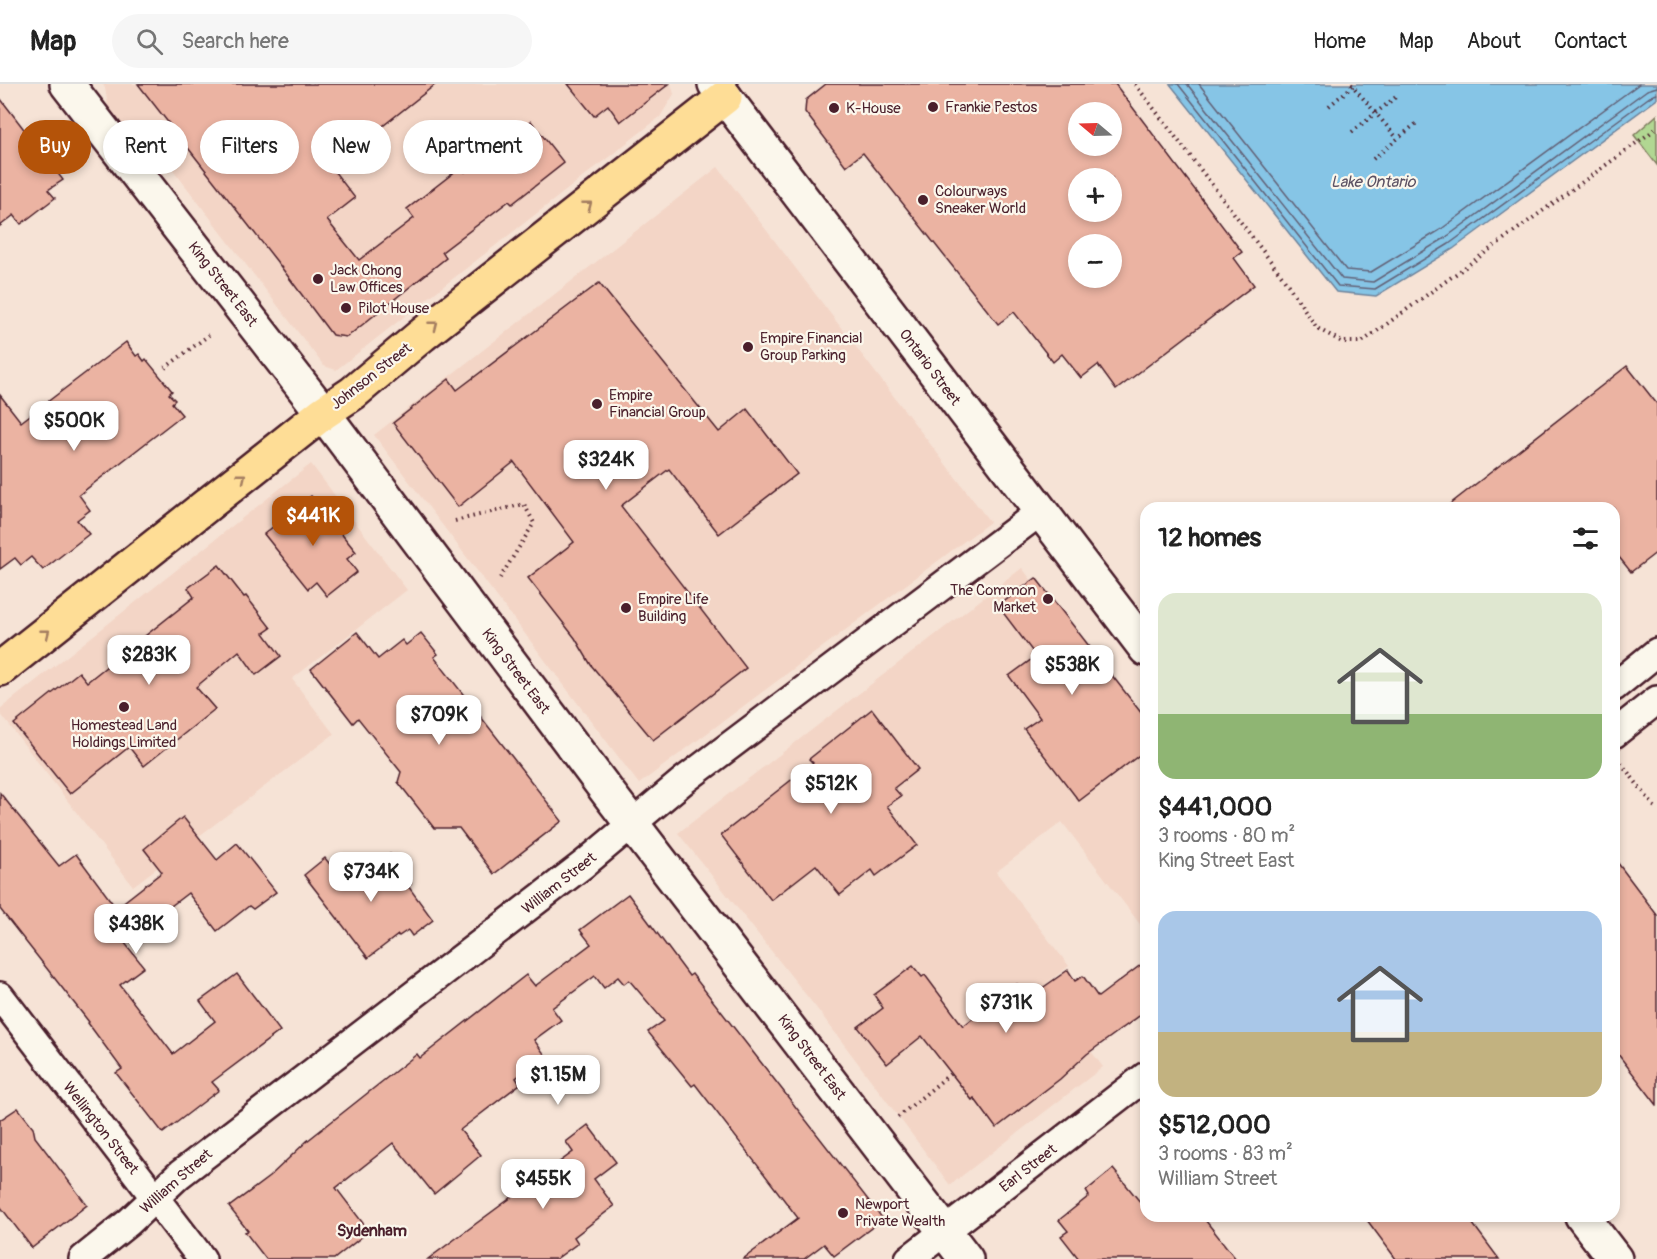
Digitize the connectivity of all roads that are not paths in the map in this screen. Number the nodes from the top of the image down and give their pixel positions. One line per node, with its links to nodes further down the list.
1 (67, 84): 3 (main road, King Street East)
2 (728, 88): 3 (main road, Johnson Street, one-way to 2); 4 (main road, Ontario Street)
3 (323, 413): 7 (main road, Johnson Street, one-way to 3); 11 (main road, King Street East)
4 (1040, 512): 5 (main road, Ontario Street); 11 (street, William Street)
5 (1140, 641)
6 (1657, 652): 8 (street)
7 (0, 669)
8 (1620, 682)
9 (1657, 700): 10 (street)
10 (1620, 729)
11 (631, 824): 14 (street, William Street); 16 (main road, King Street East)
12 (0, 996): 14 (street, Wellington Street)
13 (1140, 1081): 16 (street, Earl Street)
14 (155, 1198): 17 (street, William Street); 18 (street, Wellington Street)
15 (1587, 1222): 21 (main road)
16 (945, 1232): 19 (street, Earl Street); 20 (main road, King Street East)
17 (82, 1259)
18 (202, 1259)
19 (909, 1259)
20 (966, 1259)
21 (1615, 1259)

